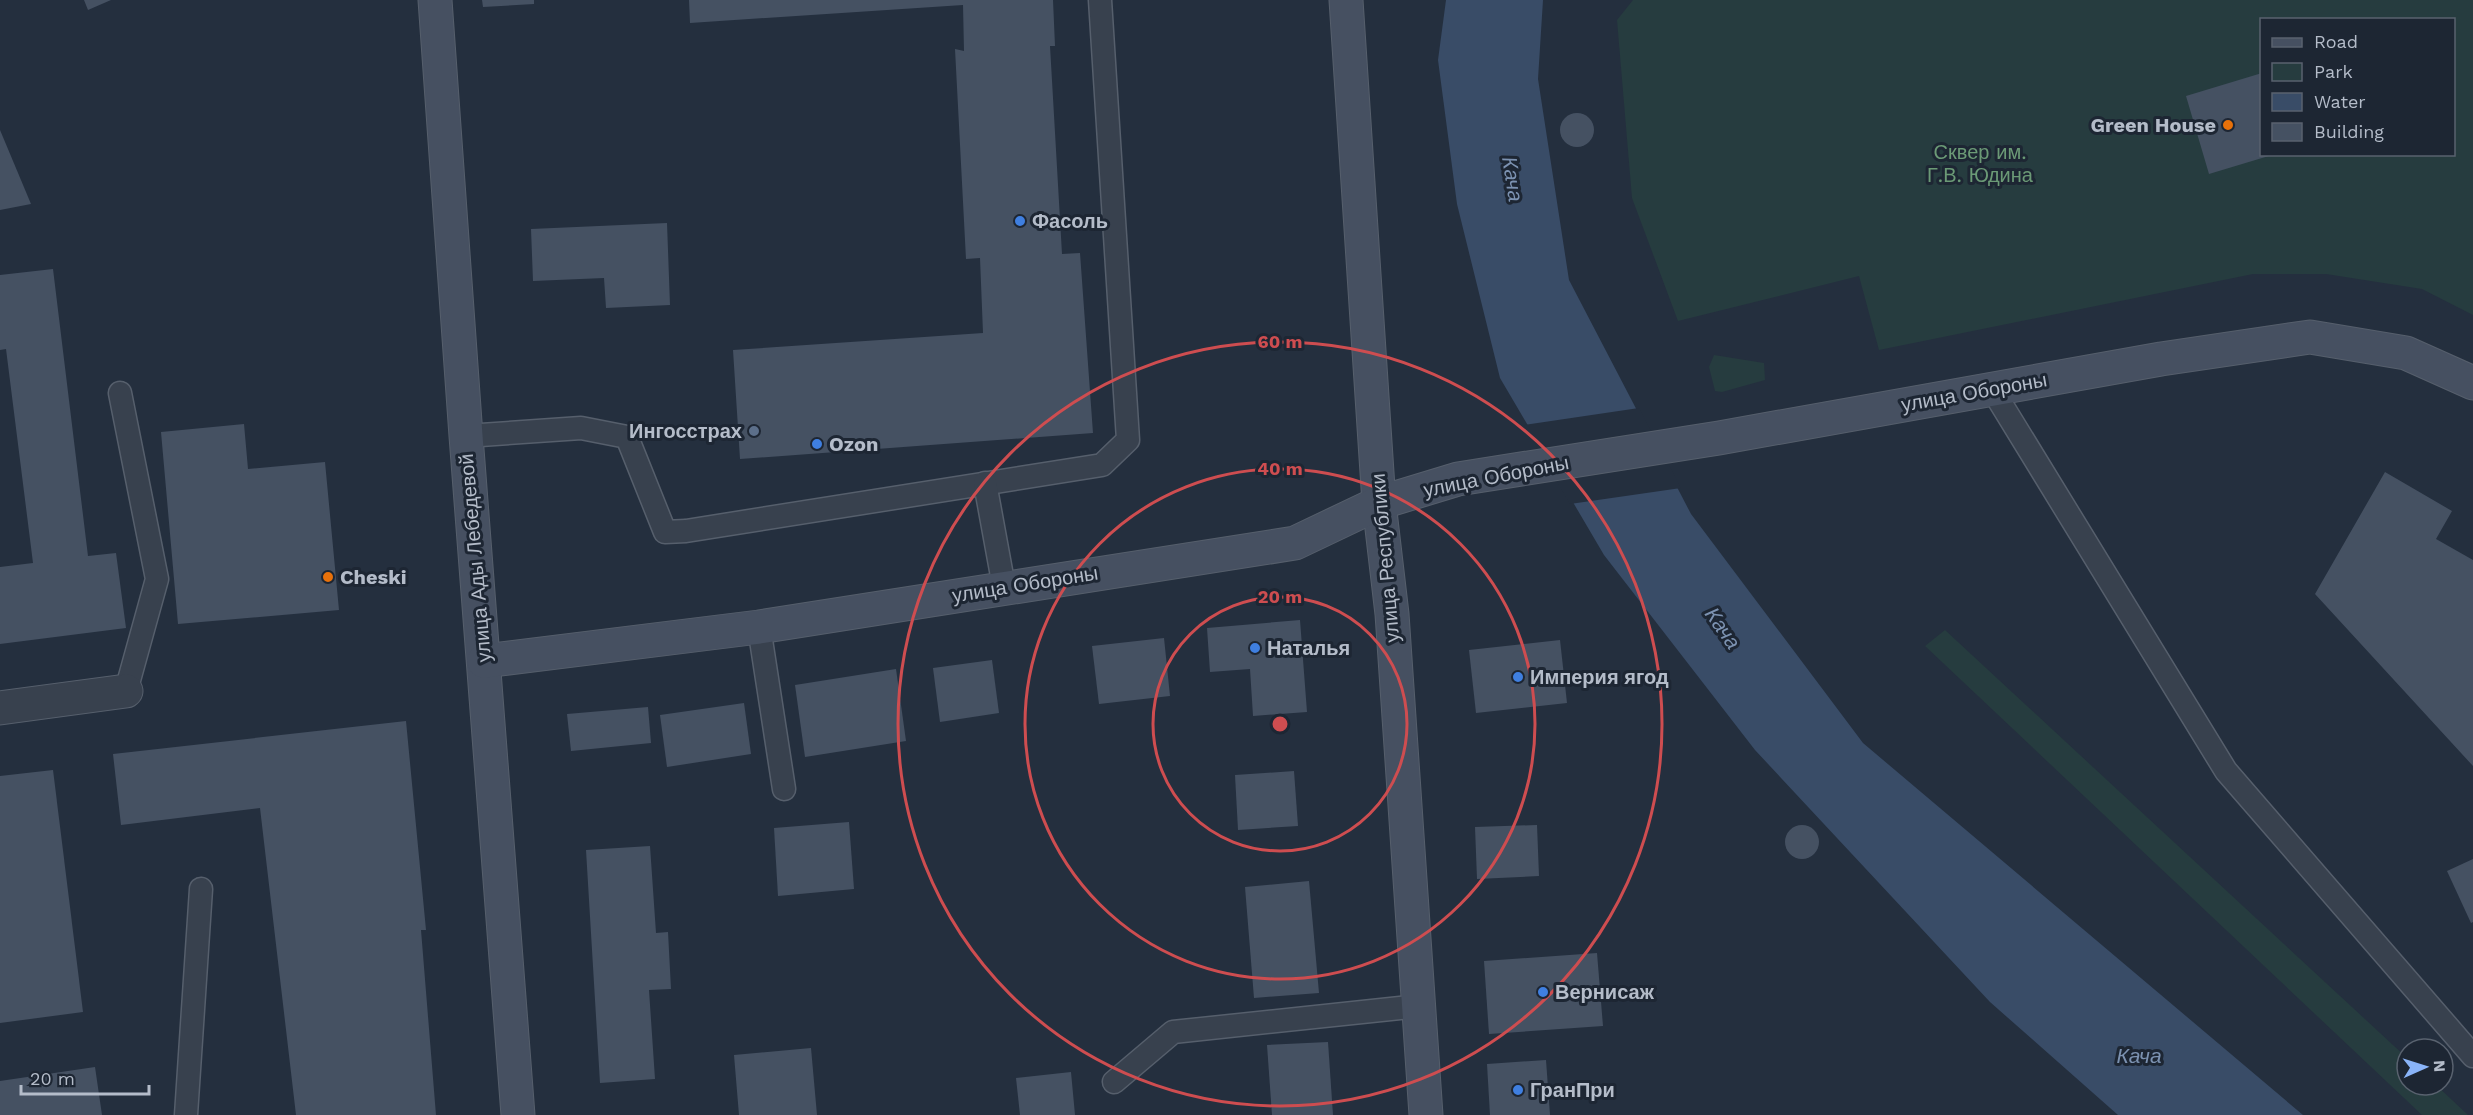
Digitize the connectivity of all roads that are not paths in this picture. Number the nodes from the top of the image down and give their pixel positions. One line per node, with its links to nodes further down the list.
1 (435, 0): 7 (main road, улица Ады Лебедевой)
2 (1100, 0): 8 (lane)
3 (1346, 0): 9 (main road, улица Республики)
4 (2473, 383): 5 (main road, улица Обороны)
5 (1992, 389): 9 (main road, улица Обороны); 18 (lane)
6 (120, 393): 13 (lane)
7 (466, 436): 8 (lane); 12 (main road, улица Ады Лебедевой)
8 (985, 483): 10 (lane)
9 (1379, 503): 10 (main road, улица Обороны); 17 (main road, улица Республики)
10 (1004, 587): 11 (main road, улица Обороны)
11 (759, 627): 12 (main road, улица Обороны); 15 (lane)
12 (484, 661): 21 (main road, улица Ады Лебедевой)
13 (126, 691): 14 (street)
14 (0, 708)
15 (783, 789)
16 (201, 889): 20 (lane)
17 (1419, 1006): 19 (lane); 22 (main road, улица Республики)
18 (2473, 1056)
19 (1114, 1082)
20 (186, 1115)
21 (518, 1115)
22 (1426, 1115)

